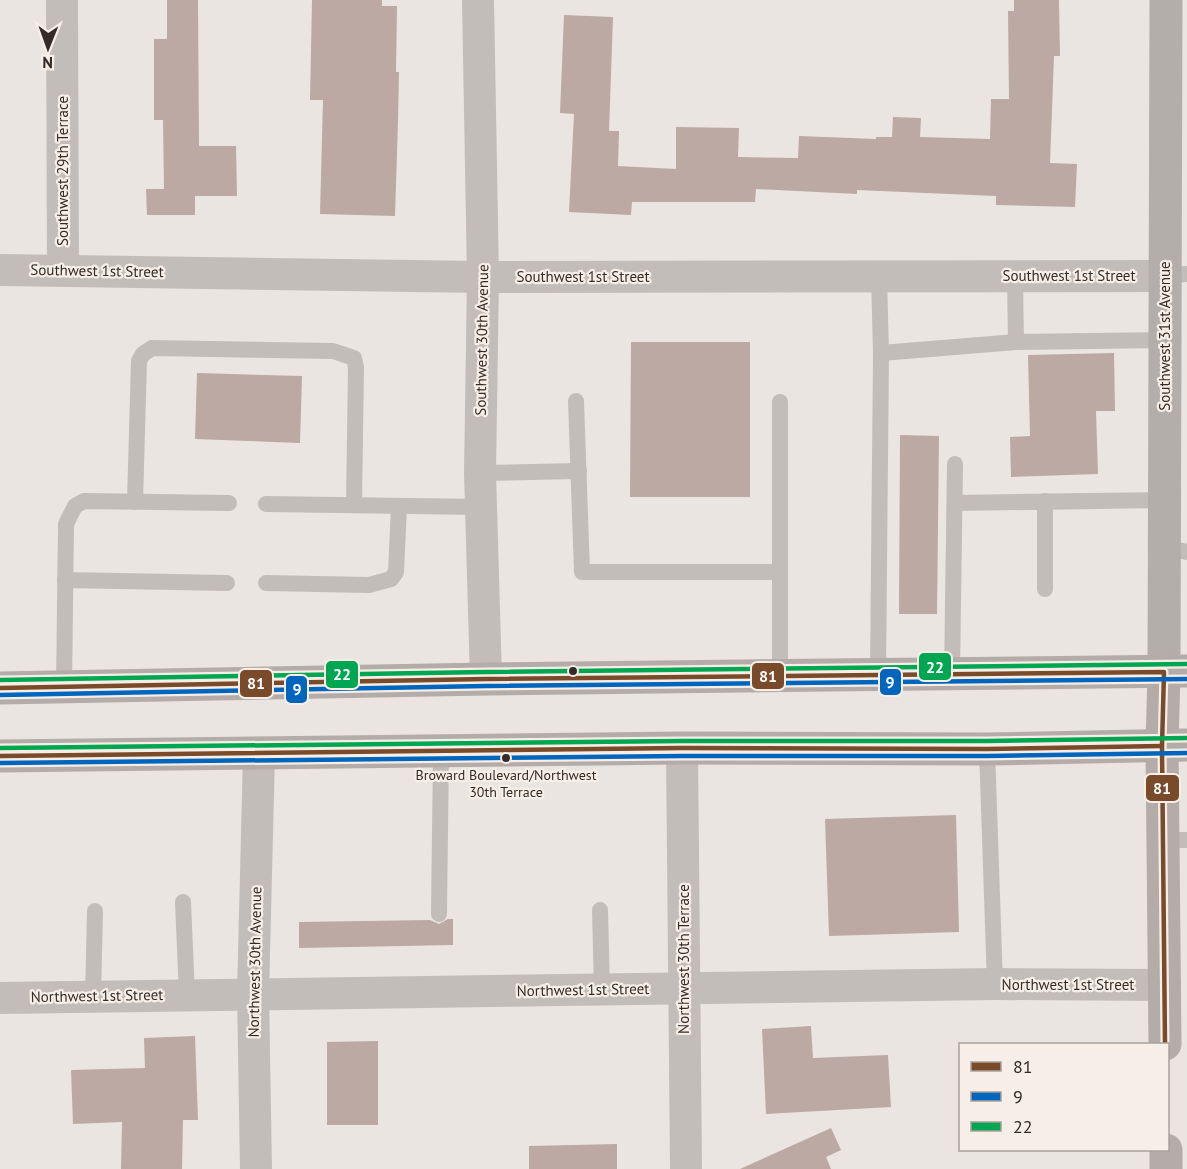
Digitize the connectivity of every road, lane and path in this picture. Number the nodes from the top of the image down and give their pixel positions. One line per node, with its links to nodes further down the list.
1 (62, 0): 6 (street, Southwest 29th Terrace)
2 (478, 0): 10 (street, Southwest 30th Avenue)
3 (1166, 0): 4 (main road, Southwest 31st Avenue)
4 (1177, 75): 7 (main road, Southwest 31st Avenue)
5 (0, 270): 6 (street, Southwest 1st Street)
6 (63, 270): 10 (street, Southwest 1st Street)
7 (1176, 275): 9 (street, Southwest 1st Street); 11 (main road, Southwest 31st Avenue)
8 (879, 276): 9 (street, Southwest 1st Street); 10 (street, Southwest 1st Street); 13 (lane)
9 (1016, 276): 12 (lane)
10 (483, 277): 18 (street, Southwest 30th Avenue)
11 (1165, 340): 12 (lane); 19 (main road, Southwest 31st Avenue)
12 (1016, 342): 13 (lane)
13 (881, 353): 36 (lane)
14 (576, 401): 17 (lane)
15 (780, 402): 29 (lane)
16 (956, 464): 23 (lane)
17 (579, 471): 18 (lane); 29 (lane)
18 (480, 473): 27 (street, Southwest 30th Avenue)
19 (1168, 480): 20 (lane); 28 (main road, Southwest 31st Avenue)
20 (1045, 501): 23 (lane); 33 (lane)
21 (135, 502): 22 (lane); 25 (lane); 30 (lane)
22 (229, 503)
23 (955, 503): 35 (lane)
24 (266, 504): 25 (lane)
25 (354, 505): 26 (lane)
26 (399, 507): 27 (lane); 32 (lane)
27 (481, 507): 38 (street, Southwest 30th Avenue)
28 (1175, 549): 34 (main road, Southwest 31st Avenue)
29 (780, 572): 37 (lane)
30 (65, 580): 31 (lane); 39 (lane)
31 (227, 583)
32 (266, 583)
33 (1045, 589)
34 (1175, 671): 35 (main road); 41 (main road)
35 (952, 674): 36 (main road)
36 (878, 675): 37 (main road)
37 (780, 676): 38 (main road)
38 (486, 679): 39 (main road)
39 (64, 687): 40 (main road)
40 (0, 688)
41 (1175, 745): 43 (main road); 47 (main road)
42 (682, 748): 43 (main road); 44 (main road); 54 (street, Northwest 30th Terrace)
43 (987, 748): 52 (lane)
44 (441, 751): 45 (main road); 51 (lane)
45 (259, 754): 46 (main road); 56 (street, Northwest 30th Avenue)
46 (0, 756)
47 (1175, 840): 53 (main road)
48 (183, 902): 57 (lane)
49 (600, 910): 55 (lane)
50 (95, 911): 58 (lane)
51 (439, 914)
52 (995, 984): 53 (street, Northwest 1st Street); 54 (street, Northwest 1st Street)
53 (1165, 985): 60 (main road)
54 (684, 989): 55 (street, Northwest 1st Street); 62 (street, Northwest 30th Terrace)
55 (602, 990): 56 (street, Northwest 1st Street)
56 (253, 994): 57 (street, Northwest 1st Street); 61 (street, Northwest 30th Avenue)
57 (187, 995): 58 (street, Northwest 1st Street)
58 (93, 997): 59 (street, Northwest 1st Street)
59 (0, 998)
60 (1168, 1039)
61 (256, 1169)
62 (686, 1169)

